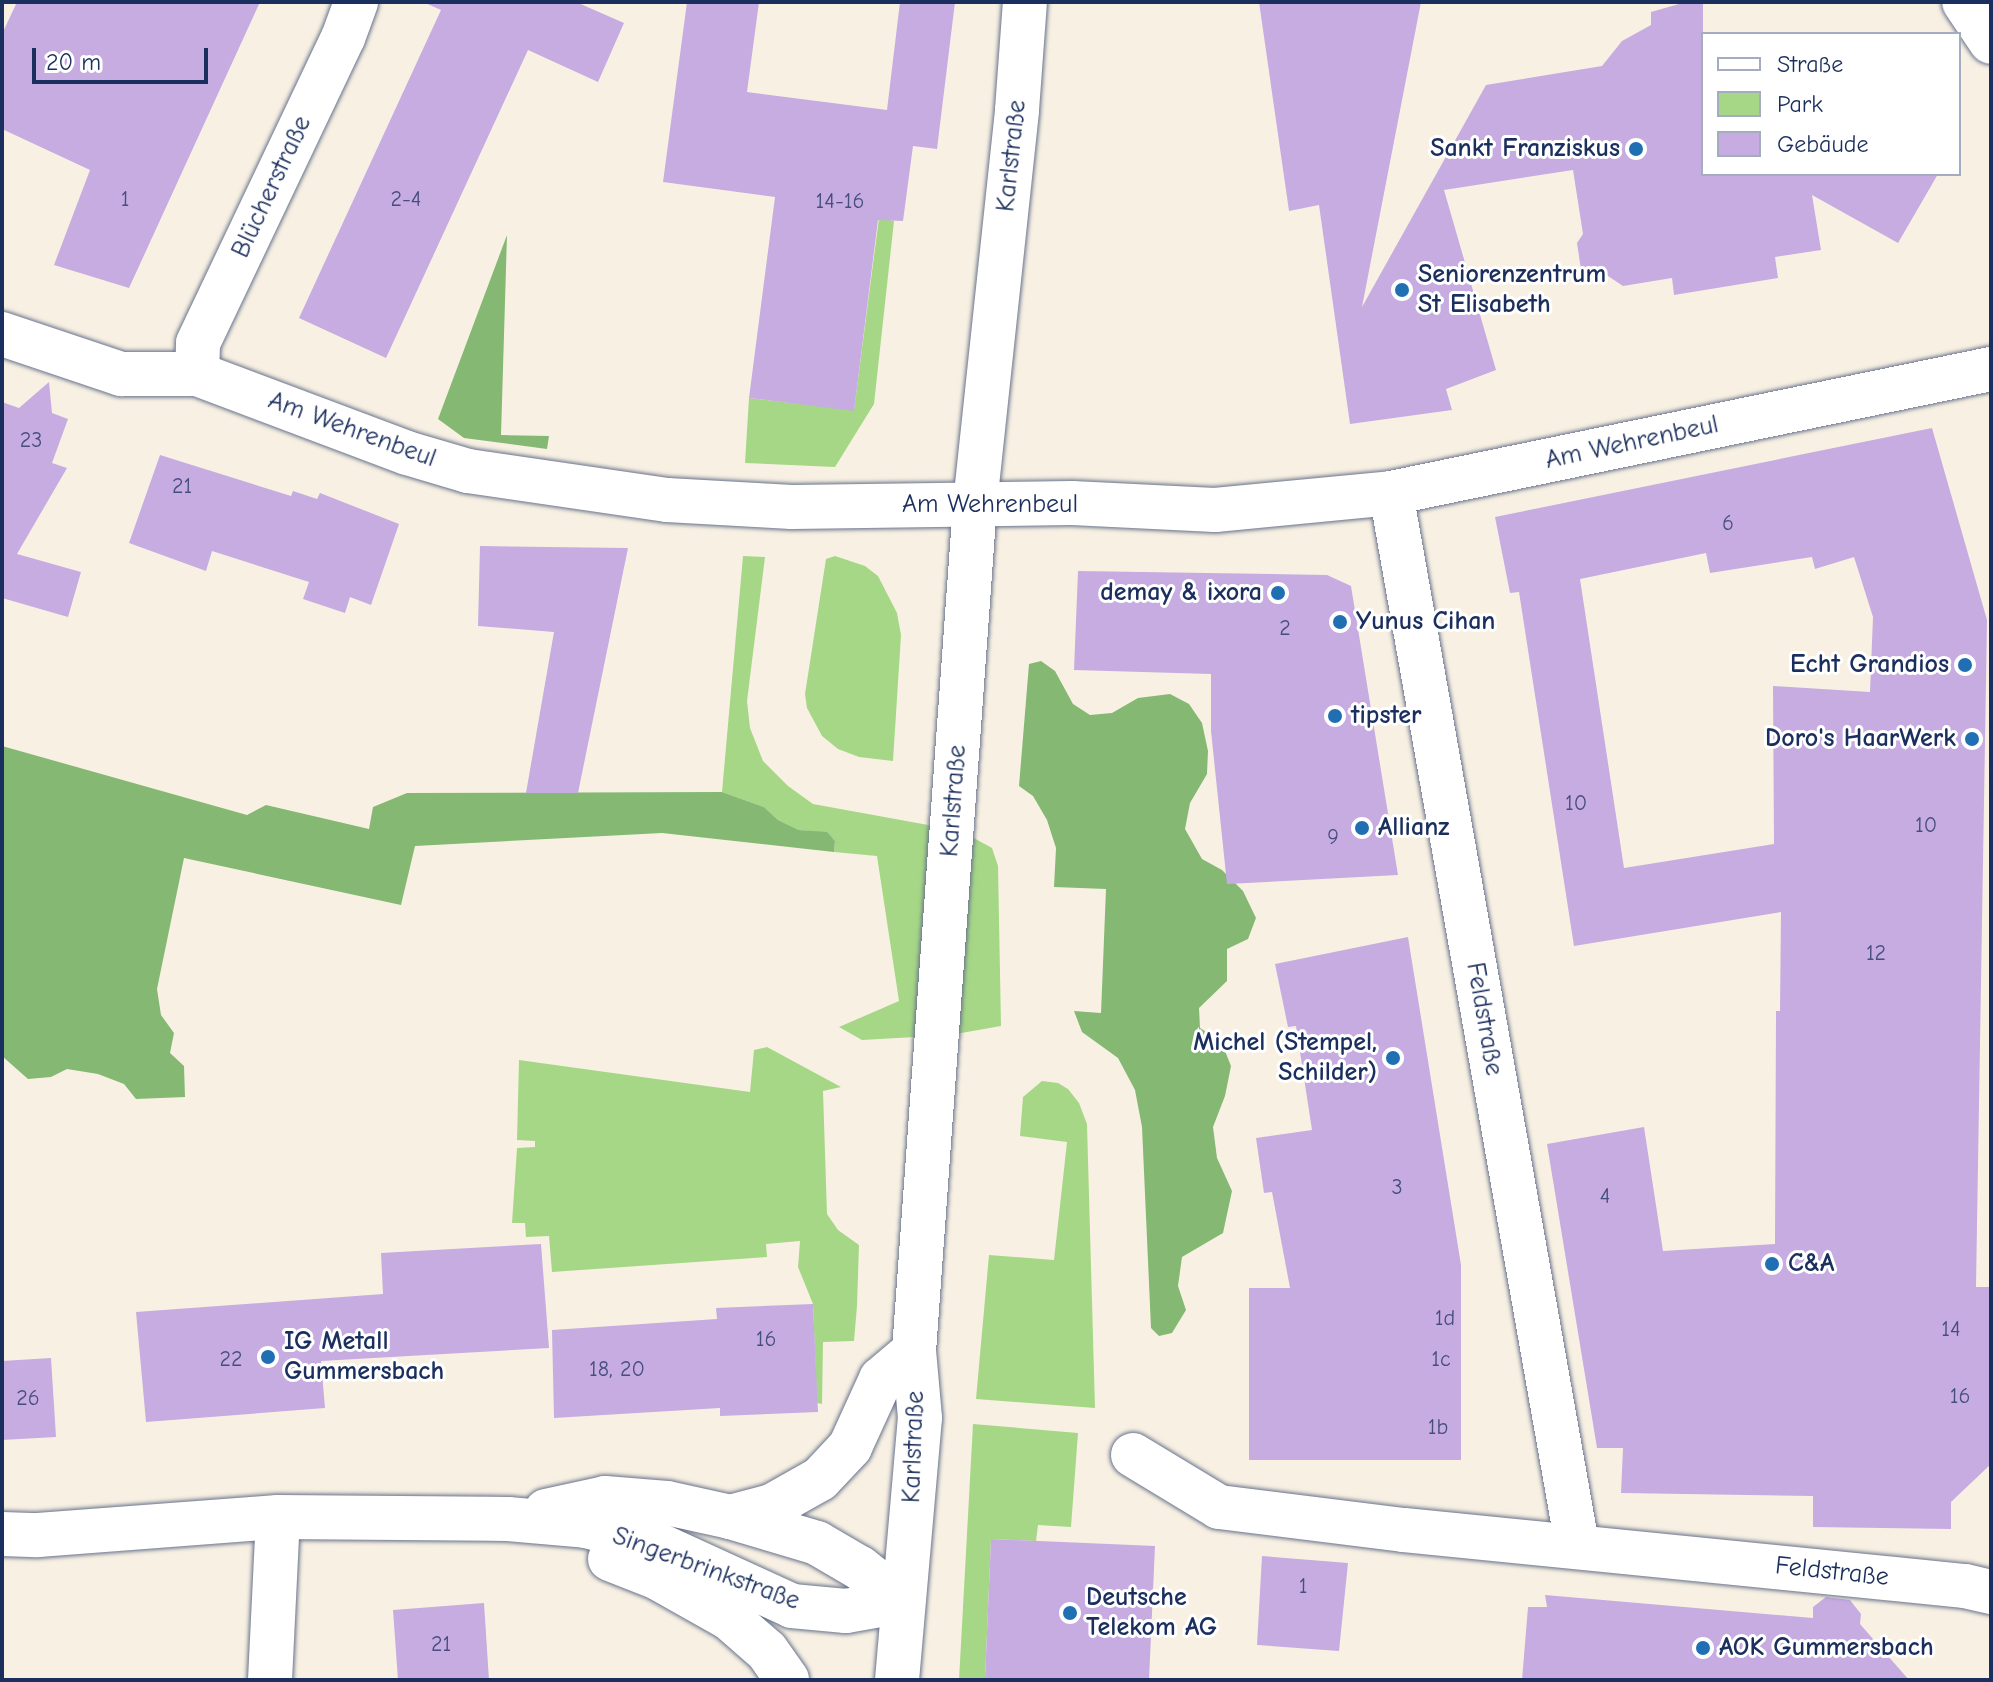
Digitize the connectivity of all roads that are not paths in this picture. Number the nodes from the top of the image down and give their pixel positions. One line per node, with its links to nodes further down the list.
1 (356, 2): 7 (street, Blücherstraße)
2 (1025, 2): 9 (street, Karlstraße)
3 (1964, 2): 4 (street)
4 (1991, 42)
5 (2, 334): 7 (street, Am Wehrenbeul)
6 (1991, 369): 8 (street, Am Wehrenbeul)
7 (197, 374): 9 (street, Am Wehrenbeul)
8 (1391, 493): 9 (street, Am Wehrenbeul); 16 (street, Feldstraße)
9 (975, 504): 10 (street, Karlstraße)
10 (914, 1351): 13 (street, Singerbrinkstraße); 18 (street, Karlstraße)
11 (1133, 1455): 16 (street, Feldstraße)
12 (278, 1517): 14 (street, Singerbrinkstraße); 15 (street, Singerbrinkstraße); 19 (street)
13 (730, 1517): 14 (street, Singerbrinkstraße); 18 (street, Singerbrinkstraße)
14 (508, 1519): 18 (street, Singerbrinkstraße); 20 (street, Singerbrinkstraße)
15 (2, 1534)
16 (1577, 1545): 17 (street, Feldstraße)
17 (1991, 1592)
18 (902, 1601): 21 (street, Karlstraße)
19 (270, 1680)
20 (787, 1680)
21 (897, 1680)

